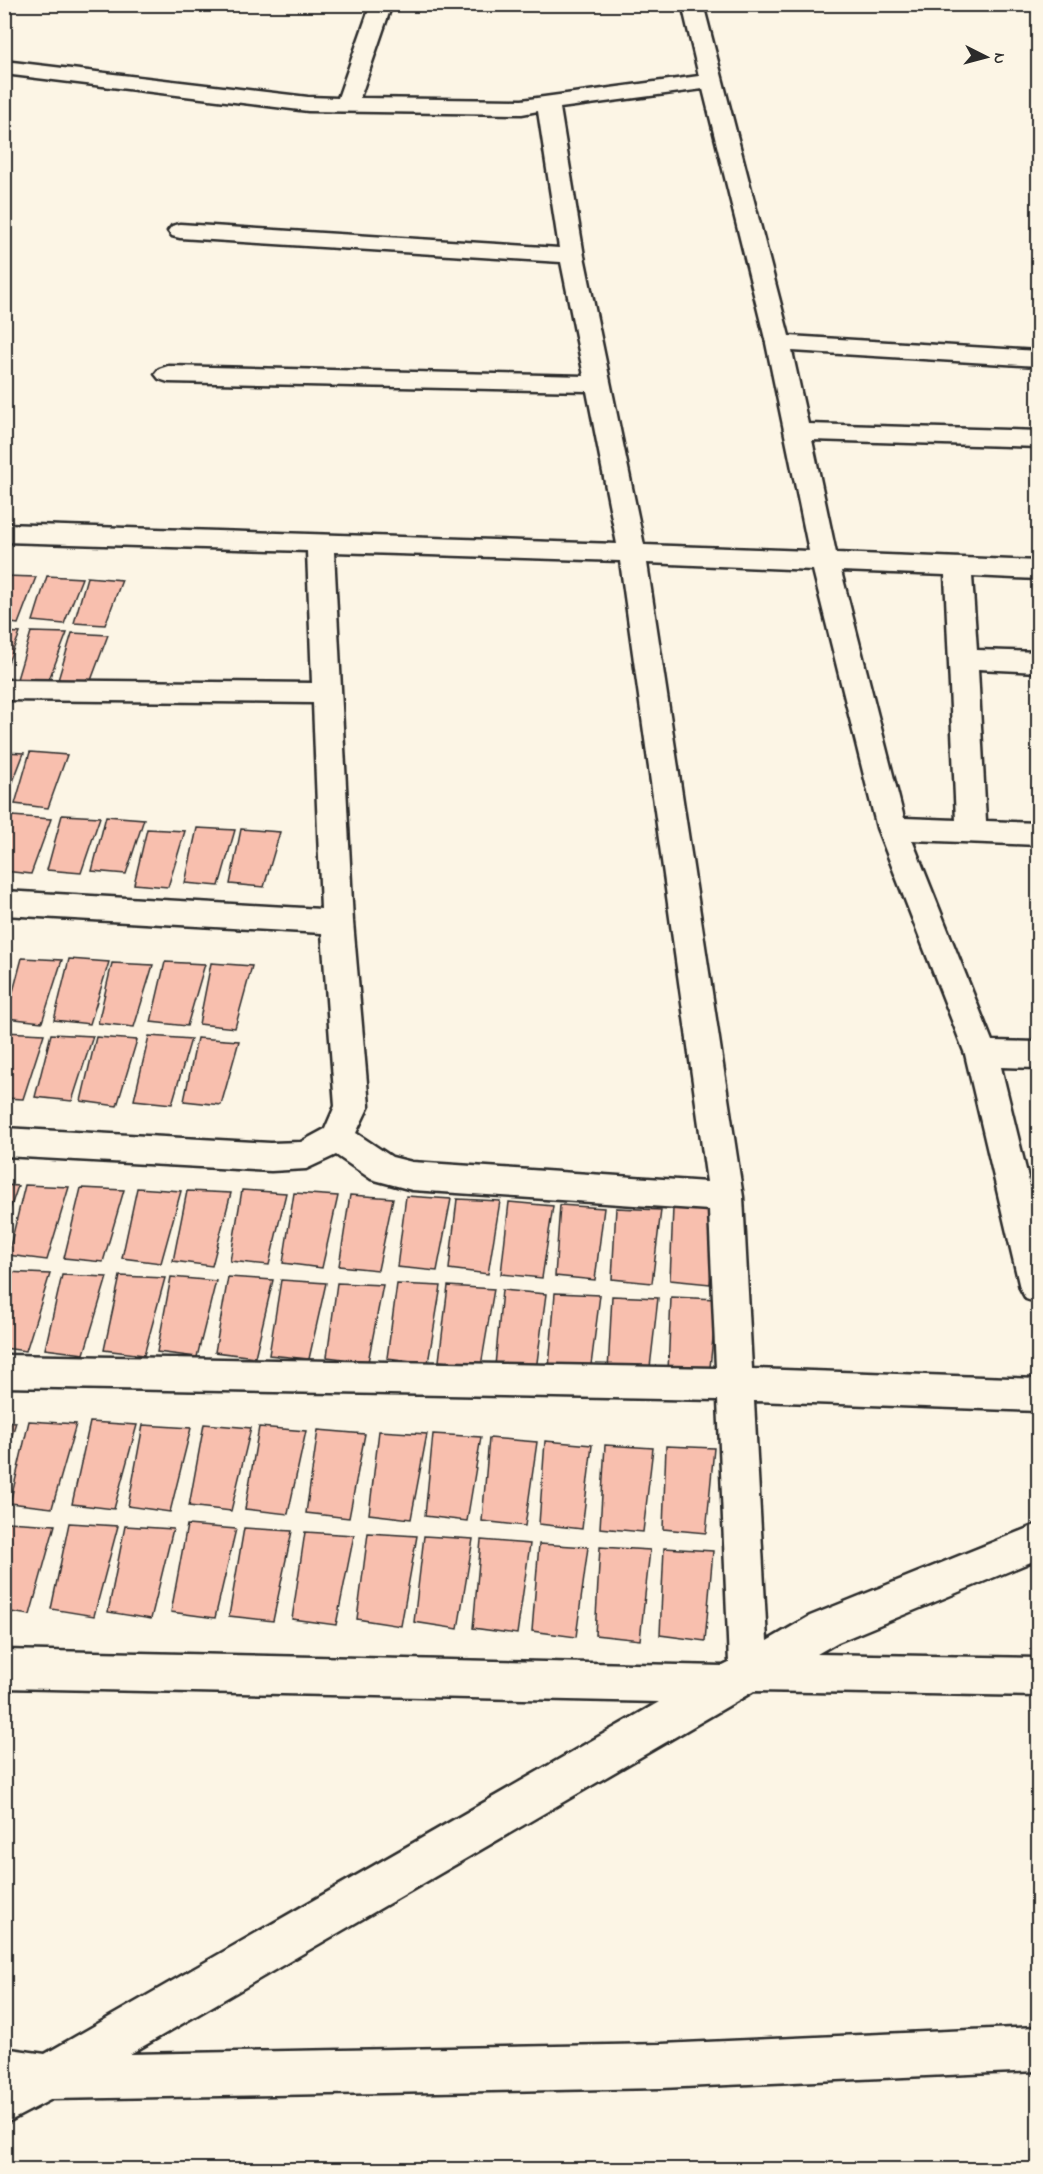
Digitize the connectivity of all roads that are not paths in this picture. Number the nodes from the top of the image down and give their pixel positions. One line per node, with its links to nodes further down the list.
1 (382, 4): 5 (street)
2 (692, 4): 4 (street)
3 (4, 67): 5 (street)
4 (712, 81): 6 (street); 9 (street)
5 (346, 105): 6 (street)
6 (548, 105): 8 (street)
7 (180, 231): 8 (street)
8 (572, 256): 12 (street)
9 (778, 343): 10 (street); 13 (street)
10 (1038, 358)
11 (168, 374): 12 (street)
12 (597, 384): 17 (street)
13 (796, 432): 14 (street); 18 (street)
14 (1038, 439)
15 (4, 533): 16 (street)
16 (320, 543): 17 (street); 24 (street)
17 (632, 553): 18 (street); 34 (street)
18 (824, 559): 19 (street); 25 (street)
19 (958, 566): 20 (street); 21 (street)
20 (1038, 570)
21 (963, 659): 22 (street); 26 (street)
22 (1038, 662)
23 (4, 690): 24 (street)
24 (325, 693): 29 (street)
25 (892, 828): 26 (street); 30 (street)
26 (972, 831): 27 (street)
27 (1038, 834)
28 (4, 903): 29 (street)
29 (337, 922): 32 (street)
30 (981, 1054): 31 (street); 35 (street)
31 (1038, 1055)
32 (337, 1137): 33 (street); 34 (street)
33 (4, 1142)
34 (726, 1197): 37 (street)
35 (1038, 1288)
36 (4, 1371): 37 (street)
37 (735, 1384): 38 (street); 42 (street)
38 (1038, 1395)
39 (1038, 1540): 42 (street)
40 (4, 1669): 42 (street)
41 (1038, 1677): 42 (street)
42 (738, 1679): 45 (street)
43 (1038, 2049): 45 (street)
44 (4, 2070): 45 (street)
45 (51, 2077): 46 (street)
46 (4, 2102)

